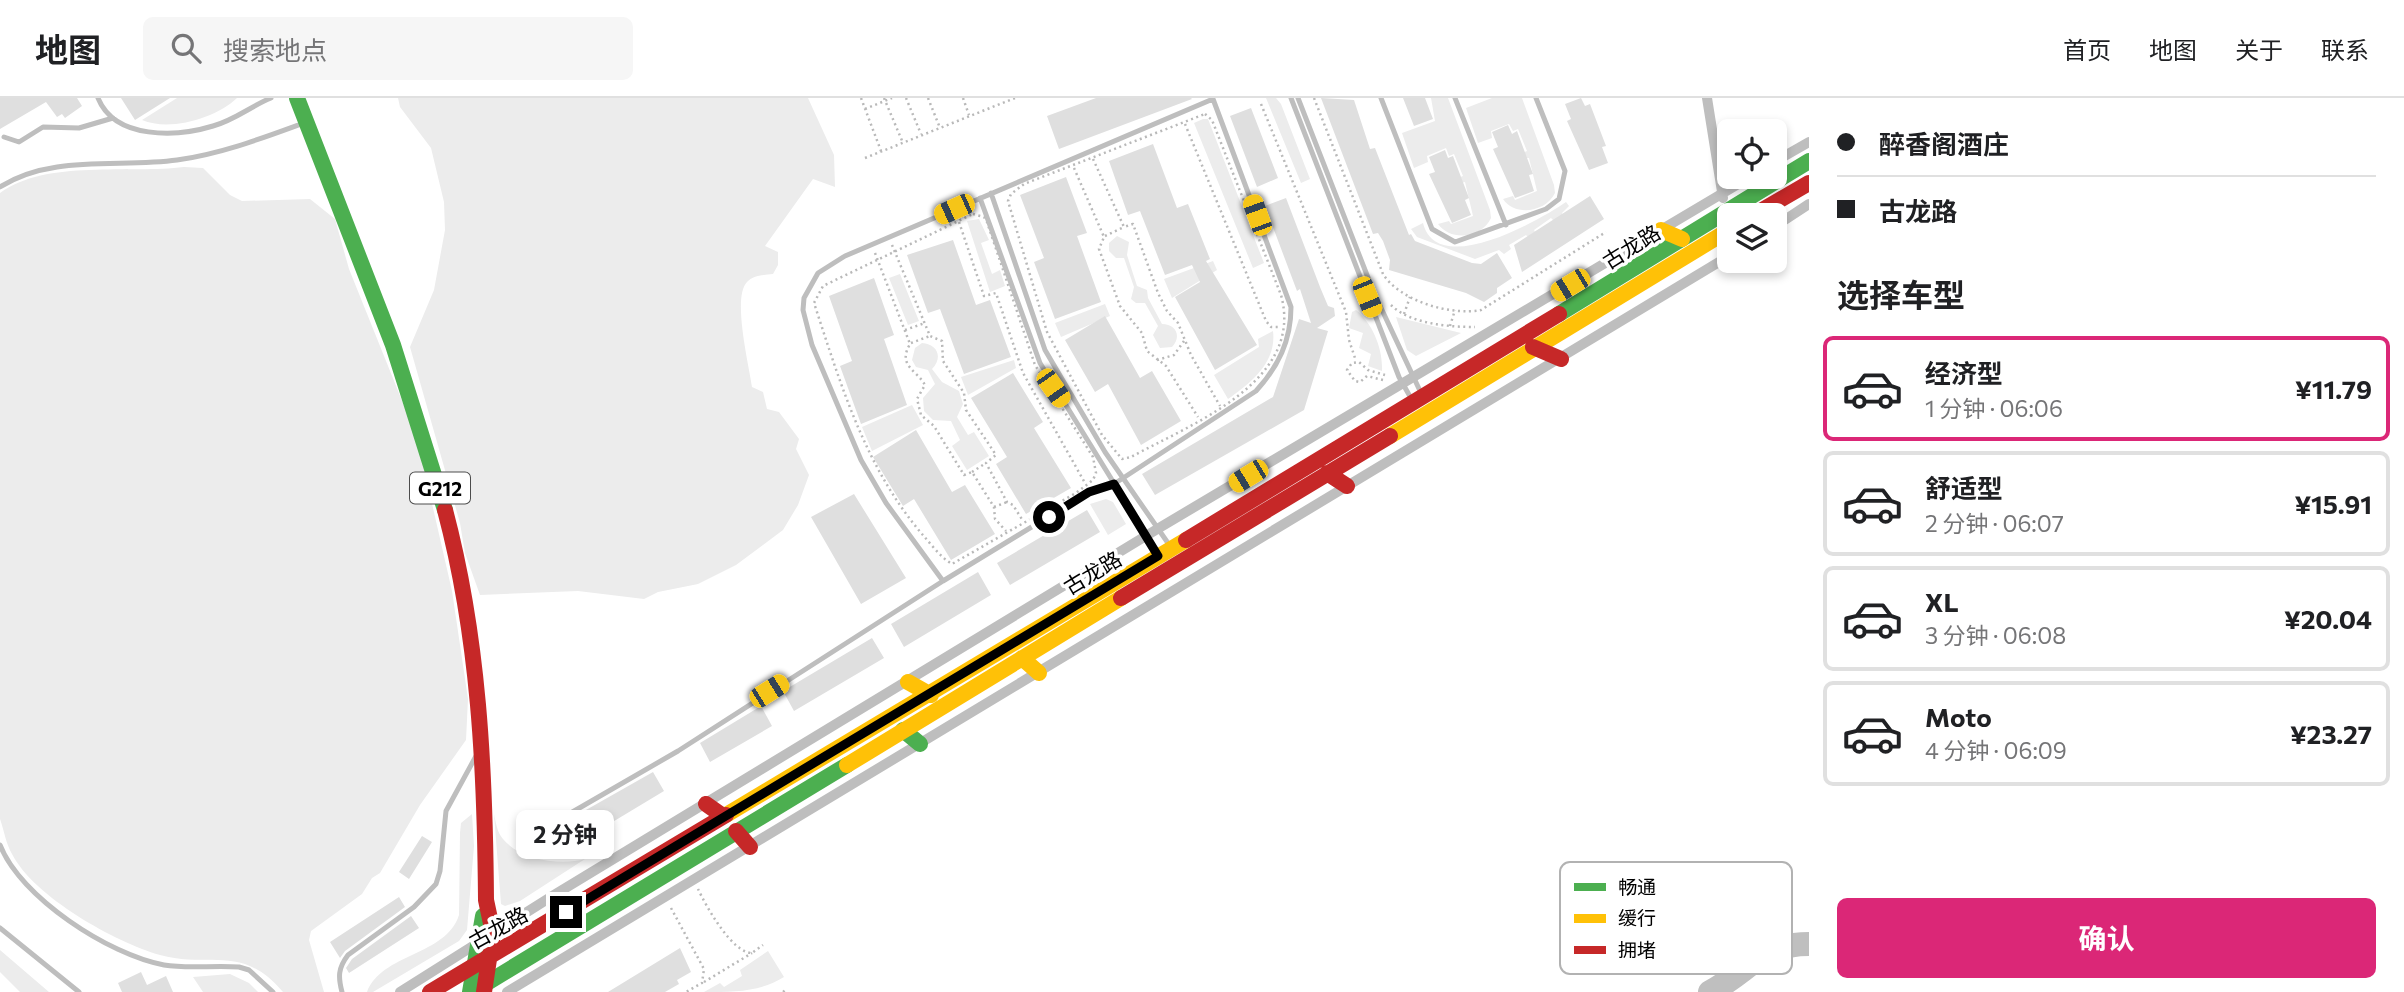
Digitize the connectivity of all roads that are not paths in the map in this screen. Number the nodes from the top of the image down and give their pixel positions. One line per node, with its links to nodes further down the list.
1 (98, 98): 11 (lane)
2 (271, 98): 11 (lane)
3 (298, 98): 12 (main road, G212)
4 (1214, 98): 20 (lane); 39 (lane)
5 (1291, 98): 36 (lane)
6 (1298, 98): 36 (lane)
7 (1381, 98): 29 (lane)
8 (1455, 98): 29 (lane)
9 (1536, 98): 29 (lane)
10 (1707, 98): 21 (street)
11 (113, 118): 13 (lane)
12 (307, 122): 18 (lane); 52 (main road, G212)
13 (4, 138)
14 (1809, 142): 15 (street)
15 (1787, 155)
16 (1809, 161): 24 (main road, 古龙路)
17 (1809, 183): 25 (main road)
18 (0, 187)
19 (1730, 189): 21 (street)
20 (991, 193): 22 (lane); 39 (lane)
21 (1722, 194): 23 (street); 30 (street)
22 (980, 198): 40 (lane); 45 (lane)
23 (1725, 203)
24 (1739, 203)
25 (1775, 203)
26 (1809, 204): 28 (street)
27 (1717, 216): 32 (main road, 古龙路)
28 (1787, 218)
29 (1506, 225)
30 (1661, 230): 32 (main road); 36 (street)
31 (1717, 237): 34 (main road, 古龙路)
32 (1682, 239): 37 (main road, 古龙路)
33 (1717, 263): 35 (street)
34 (1533, 347): 35 (main road); 38 (main road, 古龙路)
35 (1561, 359): 41 (street)
36 (1408, 382): 37 (lane); 37 (lane); 42 (street)
37 (1418, 399): 44 (main road, 古龙路)
38 (1327, 473): 41 (main road); 46 (main road, 古龙路)
39 (1125, 476): 40 (lane); 42 (lane)
40 (1114, 484): 43 (lane); 45 (lane)
41 (1347, 486): 47 (street)
42 (1159, 528): 43 (street); 44 (lane)
43 (1148, 537): 44 (lane); 48 (street)
44 (1165, 552): 49 (main road, 古龙路)
45 (943, 580): 55 (lane)
46 (1022, 658): 47 (main road); 50 (main road, 古龙路)
47 (1039, 673): 51 (street)
48 (908, 682): 49 (main road); 53 (street)
49 (931, 695): 54 (main road, 古龙路)
50 (903, 730): 51 (main road); 56 (main road, 古龙路)
51 (920, 744): 58 (street)
52 (481, 748): 60 (main road, G212); 65 (lane)
53 (706, 804): 54 (main road); 60 (street)
54 (723, 817): 60 (main road, 古龙路)
55 (562, 818)
56 (736, 831): 58 (main road); 62 (main road, 古龙路)
57 (0, 845): 64 (lane)
58 (750, 847): 69 (street)
59 (0, 928): 63 (lane)
60 (487, 945): 61 (main road, 古龙路); 62 (main road); 66 (street)
61 (473, 965): 67 (main road, 古龙路); 68 (main road)
62 (485, 986): 68 (main road, 古龙路)
63 (79, 992)
64 (273, 992)
65 (342, 992)
66 (400, 992)
67 (430, 992)
68 (471, 992)
69 (507, 992)

